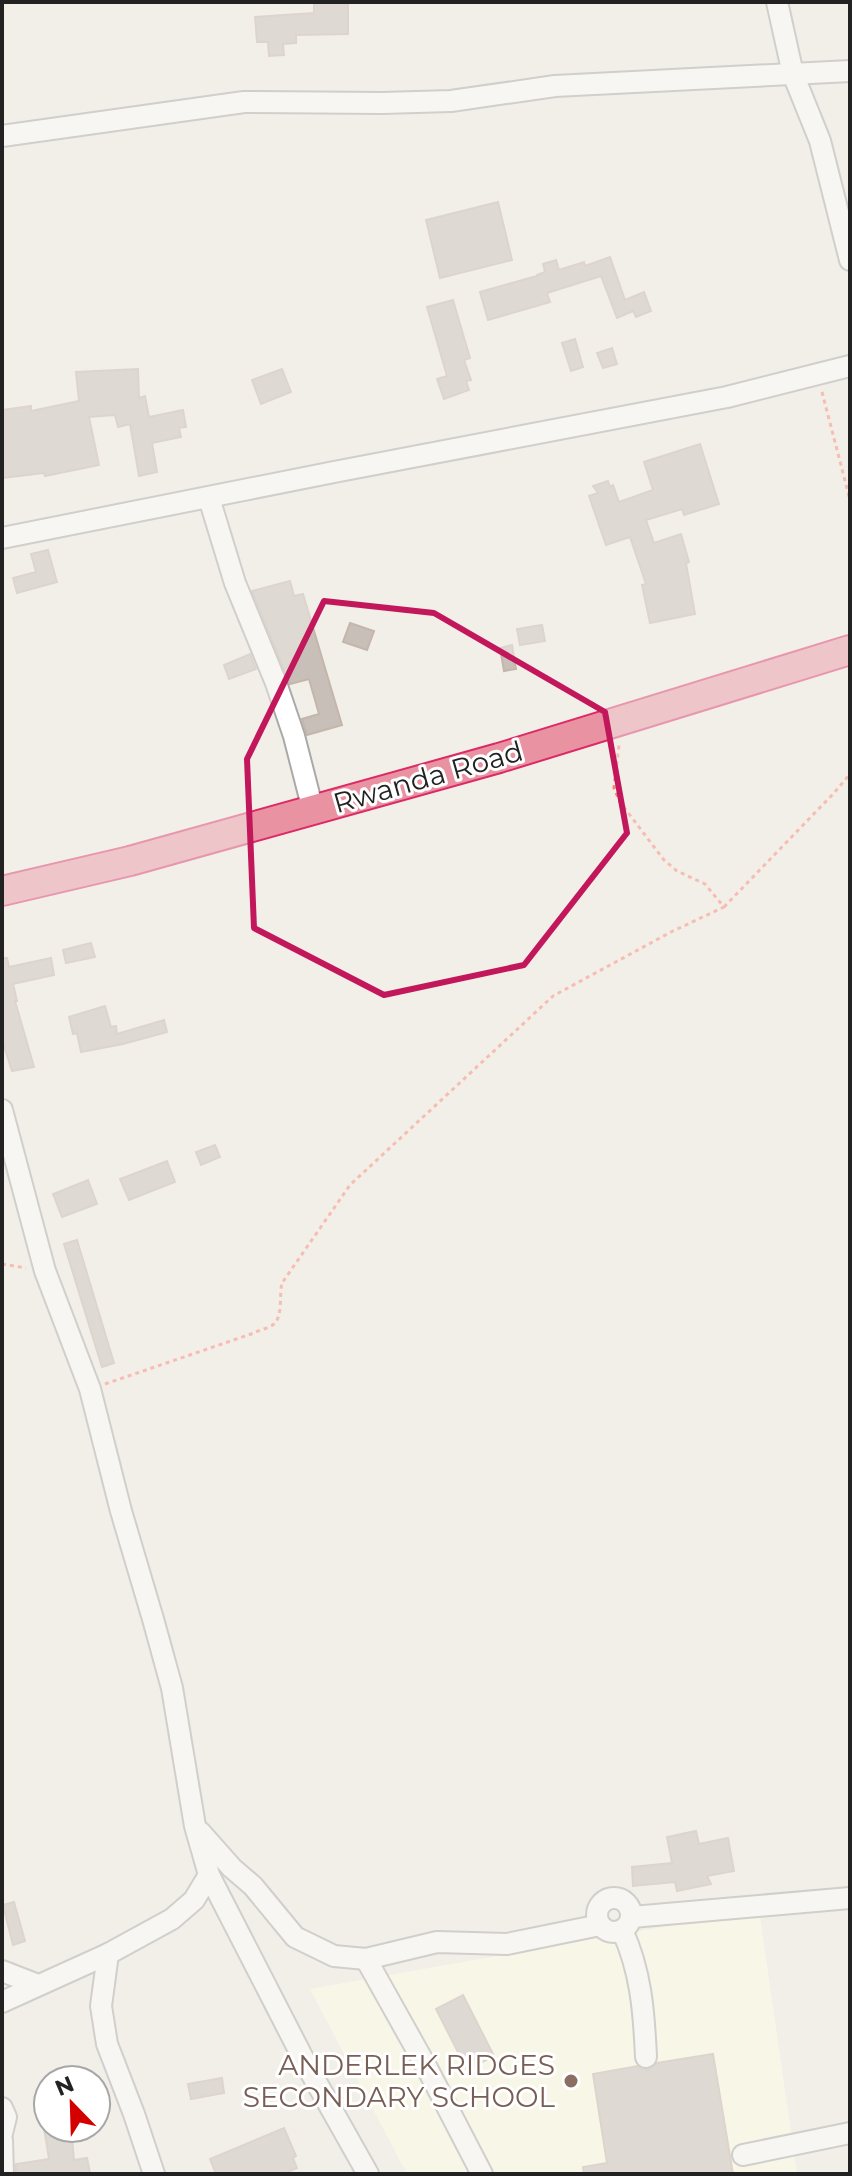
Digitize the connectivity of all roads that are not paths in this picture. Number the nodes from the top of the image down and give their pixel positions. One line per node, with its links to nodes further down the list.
1 (777, 2): 3 (street)
2 (850, 71): 3 (street)
3 (793, 74): 4 (street); 5 (street)
4 (2, 136)
5 (850, 260)
6 (850, 366): 7 (street)
7 (209, 498): 8 (street); 10 (street)
8 (2, 538)
9 (850, 650): 10 (highway, Rwanda Road)
10 (313, 810): 11 (highway, Rwanda Road)
11 (2, 891)
12 (2, 1110): 13 (street)
13 (195, 1826): 14 (street); 19 (street)
14 (209, 1875): 18 (street); 31 (street)
15 (850, 1898): 16 (street)
16 (627, 1924): 17 (street); 17 (street); 23 (street)
17 (600, 1925): 19 (street)
18 (108, 1954): 21 (street); 30 (street)
19 (366, 1959): 32 (street)
20 (2, 1971): 21 (street)
21 (38, 1985): 22 (street)
22 (2, 2002)
23 (646, 2057)
24 (2, 2108): 25 (street)
25 (2, 2133)
26 (850, 2133): 28 (street)
27 (2, 2140): 29 (street)
28 (743, 2155)
29 (3, 2174)
30 (154, 2174)
31 (368, 2174)
32 (482, 2174)

